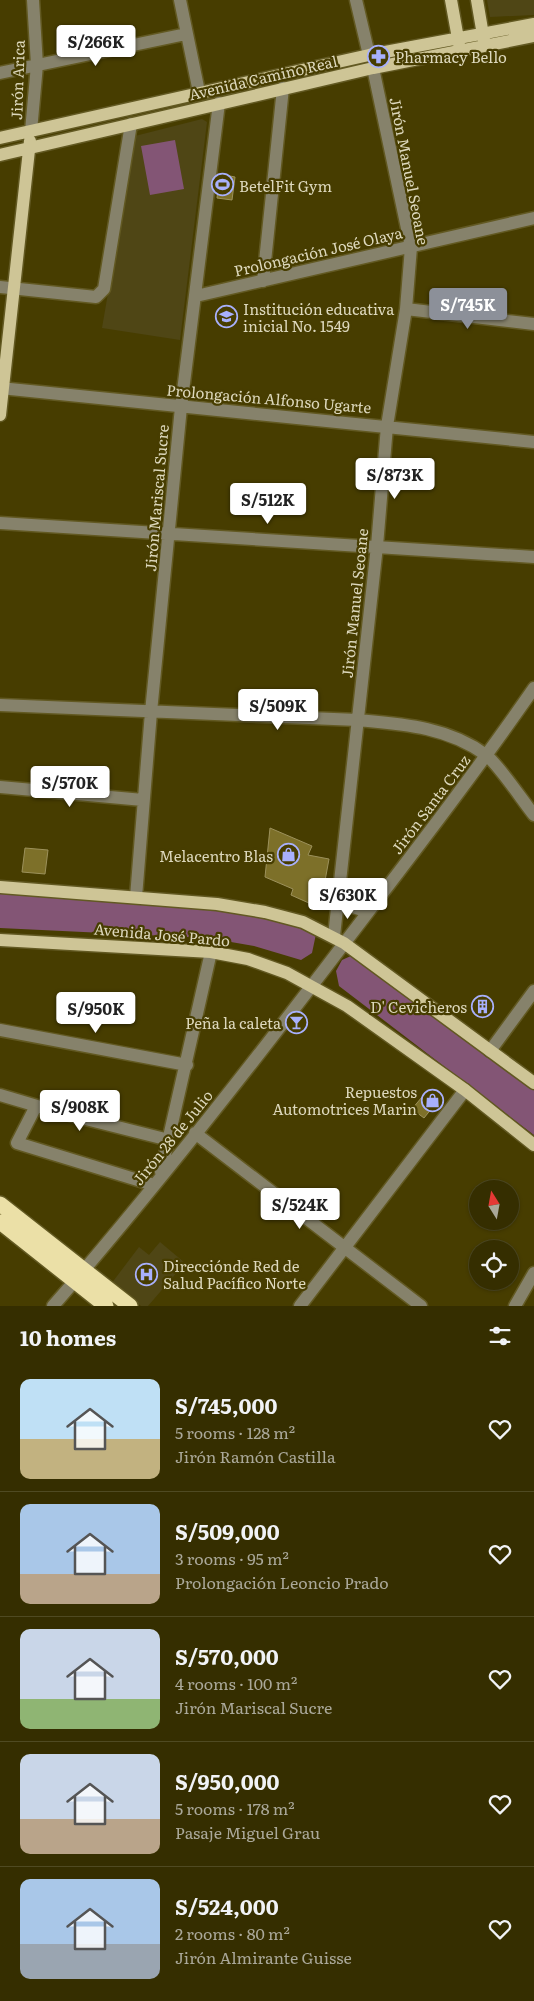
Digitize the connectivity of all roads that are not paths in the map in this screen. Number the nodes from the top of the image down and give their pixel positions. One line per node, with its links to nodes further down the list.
1 (33, 0): 14 (street, Jirón Arica)
2 (180, 0): 8 (street)
3 (356, 0): 13 (street)
4 (452, 0): 10 (main road)
5 (477, 0): 7 (main road)
6 (534, 24): 7 (main road, Avenida Camino Real)
7 (482, 32): 10 (main road, Avenida Camino Real); 11 (main road)
8 (186, 34): 14 (street); 18 (street)
9 (534, 36): 11 (main road, Avenida Camino Real)
10 (458, 37): 12 (main road); 13 (main road, Avenida Camino Real)
11 (485, 46): 12 (main road, Avenida Camino Real)
12 (460, 51): 15 (main road, Avenida Camino Real)
13 (369, 56): 18 (main road, Avenida Camino Real)
14 (37, 65): 16 (street); 21 (street, Jirón Arica)
15 (373, 68): 17 (main road, Avenida Camino Real); 26 (street, Jirón Manuel Seoane)
16 (0, 73)
17 (283, 88): 19 (main road, Avenida Camino Real); 27 (street)
18 (199, 92): 21 (main road, Avenida Camino Real)
19 (219, 103): 20 (main road, Avenida Camino Real); 30 (street, Jirón Mariscal Sucre)
20 (130, 124): 23 (main road, Avenida Camino Real); 29 (street)
21 (31, 131): 22 (main road, Avenida Camino Real); 23 (main road)
22 (0, 138)
23 (30, 148): 24 (main road, Avenida Camino Real); 29 (main road)
24 (0, 154)
25 (534, 218): 26 (street, Prolongación José Olaya)
26 (411, 247): 27 (street, Prolongación José Olaya); 31 (street, Jirón Manuel Seoane)
27 (263, 281): 30 (street, Prolongación José Olaya)
28 (0, 287): 29 (street)
29 (13, 288): 33 (main road)
30 (196, 296): 34 (street, Jirón Mariscal Sucre)
31 (406, 308): 32 (street); 36 (street, Jirón Manuel Seoane)
32 (534, 324)
33 (1, 388): 34 (street, Prolongación Alfonso Ugarte); 35 (main road)
34 (181, 407): 36 (street, Prolongación Alfonso Ugarte); 39 (street, Jirón Mariscal Sucre)
35 (0, 415)
36 (387, 426): 37 (street, Prolongación Alfonso Ugarte); 40 (street, Jirón Manuel Seoane)
37 (534, 442)
38 (0, 523): 39 (street)
39 (169, 532): 40 (street); 44 (street, Jirón Mariscal Sucre)
40 (377, 546): 41 (street); 45 (street, Jirón Manuel Seoane)
41 (534, 557)
42 (534, 688): 46 (street, Jirón Santa Cruz)
43 (0, 705): 44 (street)
44 (151, 712): 45 (street); 48 (street, Jirón Mariscal Sucre)
45 (358, 720): 46 (street); 52 (street, Jirón Manuel Seoane)
46 (487, 756): 49 (street); 53 (street, Jirón Santa Cruz)
47 (0, 787): 48 (street)
48 (143, 800): 51 (street, Jirón Mariscal Sucre)
49 (534, 815)
50 (0, 887): 51 (main road)
51 (136, 897): 54 (main road)
52 (338, 902): 53 (street); 54 (street, Jirón Manuel Seoane)
53 (368, 912): 54 (street, Jirón Santa Cruz)
54 (339, 939): 57 (street, Jirón Santa Cruz); 60 (main road)
55 (0, 940): 56 (main road, Avenida José Pardo)
56 (211, 952): 57 (main road, Avenida José Pardo); 61 (street)
57 (312, 985): 63 (main road, Avenida José Pardo); 66 (street, Jirón 28 de Julio)
58 (534, 991): 60 (street)
59 (0, 1030): 61 (street)
60 (490, 1051): 62 (main road)
61 (187, 1065): 67 (street)
62 (534, 1083)
63 (465, 1090): 68 (main road, Avenida José Pardo); 72 (street)
64 (0, 1095): 65 (street)
65 (36, 1106): 67 (street); 69 (street)
66 (195, 1133): 69 (street, Jirón 28 de Julio); 72 (street)
67 (169, 1140): 69 (street)
68 (534, 1145)
69 (157, 1181): 74 (street, Jirón 28 de Julio)
70 (0, 1204): 74 (highway)
71 (0, 1222): 74 (highway)
72 (345, 1246): 78 (street); 79 (street)
73 (534, 1273): 80 (street)
74 (79, 1275): 75 (street, Jirón 28 de Julio); 76 (highway); 77 (highway)
75 (53, 1306)
76 (106, 1306)
77 (130, 1306)
78 (300, 1306)
79 (421, 1306)
80 (515, 1306)

